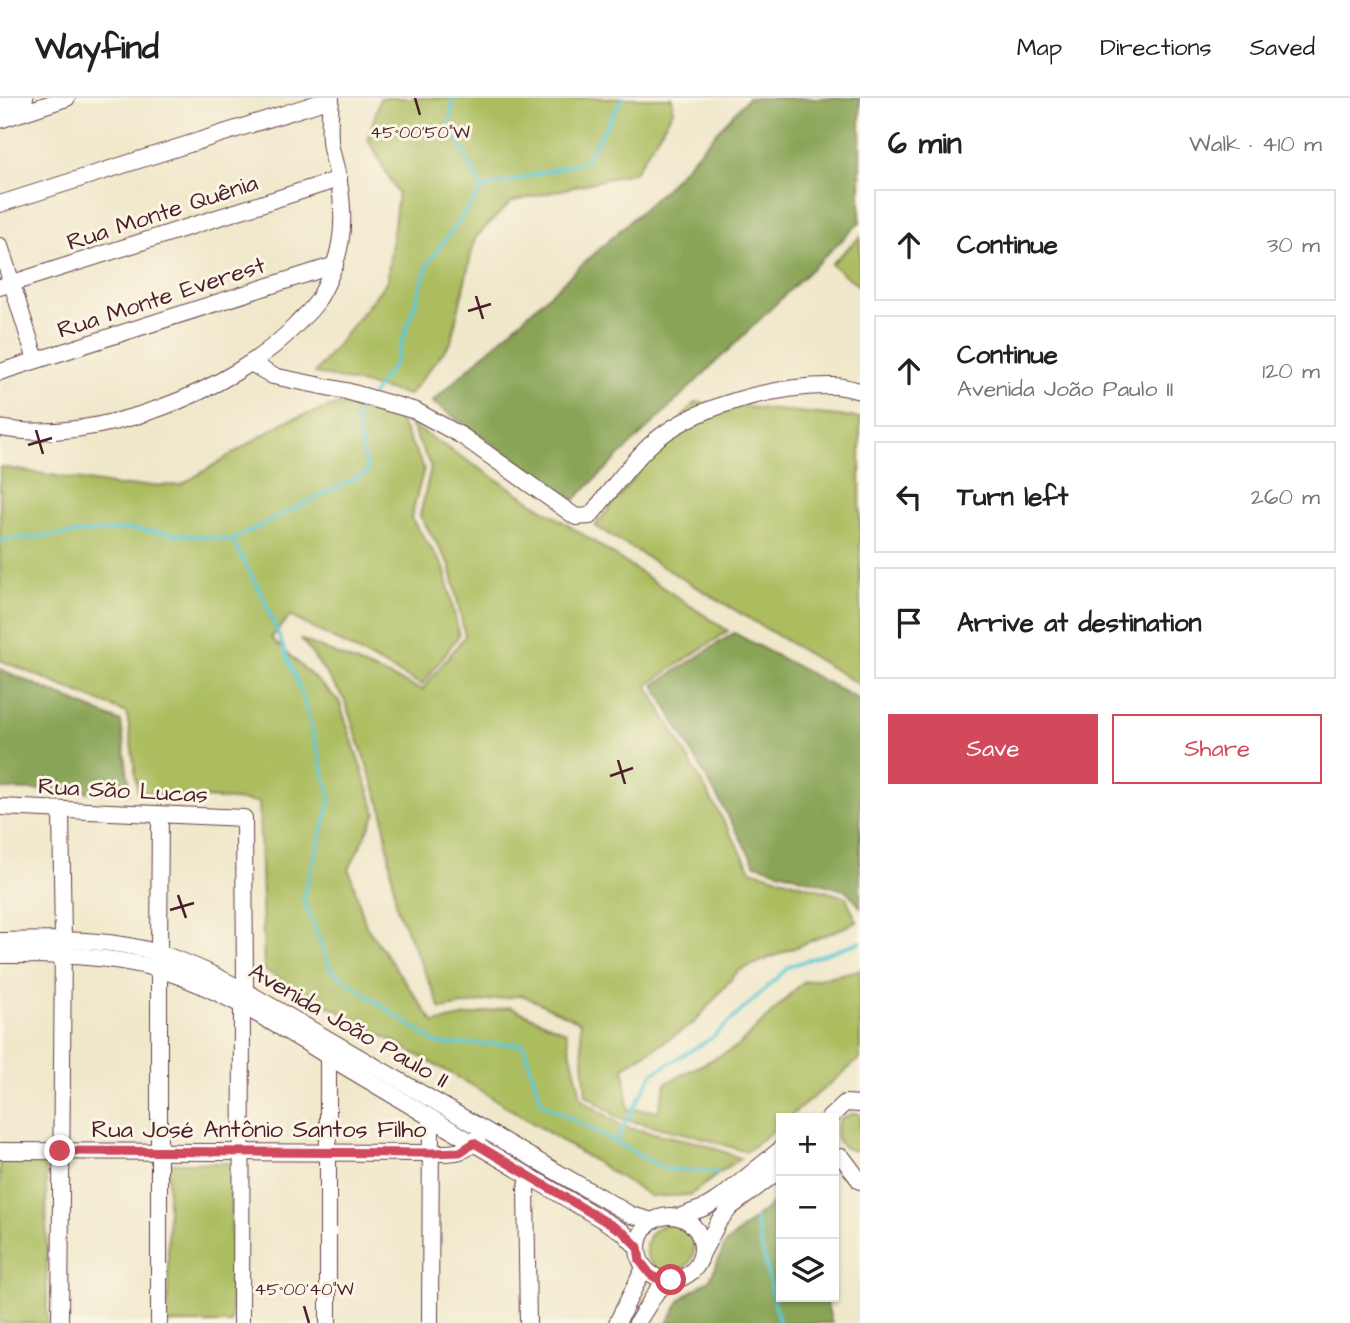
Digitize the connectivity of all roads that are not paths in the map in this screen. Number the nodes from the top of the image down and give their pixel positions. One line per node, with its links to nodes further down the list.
1 (25, 98): 4 (street)
2 (67, 98): 5 (street)
3 (331, 99): 6 (street); 7 (street)
4 (0, 106)
5 (0, 120)
6 (338, 179): 9 (street); 10 (street, Rua Monte Quênia)
7 (0, 204)
8 (0, 246): 10 (street)
9 (335, 265): 11 (street, Rua Monte Everest); 12 (street)
10 (6, 285): 11 (street)
11 (36, 360): 13 (street, Rua Monte Everest)
12 (251, 363): 14 (street); 15 (street)
13 (0, 372)
14 (860, 391)
15 (0, 428)
16 (0, 807): 17 (street, Rua São Lucas)
17 (61, 811): 18 (street, Rua São Lucas); 20 (street)
18 (160, 815): 22 (street); 23 (street, Rua São Lucas)
19 (0, 941): 20 (street, Avenida João Paulo II)
20 (63, 947): 21 (street, Avenida João Paulo II); 22 (street, Avenida João Paulo II); 32 (street)
21 (0, 955)
22 (159, 961): 23 (street, Avenida João Paulo II); 33 (street)
23 (244, 999): 24 (street, Avenida João Paulo II); 29 (street, Avenida João Paulo II); 34 (street)
24 (328, 1057): 28 (street, Avenida João Paulo II); 35 (street)
25 (860, 1089): 26 (street)
26 (853, 1104): 27 (street)
27 (837, 1113)
28 (431, 1118): 30 (street, Avenida João Paulo II); 36 (street)
29 (482, 1129): 30 (street); 45 (street, Avenida João Paulo II)
30 (474, 1143): 36 (street, Rua José Antônio Santos Filho); 42 (street, Avenida João Paulo II)
31 (0, 1151): 32 (street, Rua José Antônio Santos Filho)
32 (60, 1151): 33 (street, Rua José Antônio Santos Filho); 50 (street)
33 (159, 1152): 34 (street, Rua José Antônio Santos Filho); 51 (street)
34 (241, 1152): 35 (street, Rua José Antônio Santos Filho); 52 (street)
35 (329, 1153): 36 (street, Rua José Antônio Santos Filho); 53 (street)
36 (431, 1153): 54 (street)
37 (776, 1153): 44 (street)
38 (839, 1155): 40 (street)
39 (839, 1157): 43 (street)
40 (860, 1159)
41 (776, 1172): 47 (street)
42 (530, 1177): 46 (street, Avenida João Paulo II); 55 (street)
43 (860, 1181)
44 (679, 1217): 45 (street); 47 (street)
45 (652, 1221): 46 (street)
46 (638, 1247): 48 (street)
47 (702, 1253): 49 (street)
48 (644, 1268): 49 (street); 56 (street)
49 (671, 1280): 57 (street)
50 (60, 1323)
51 (159, 1323)
52 (241, 1323)
53 (328, 1323)
54 (430, 1323)
55 (528, 1323)
56 (617, 1323)
57 (637, 1323)

